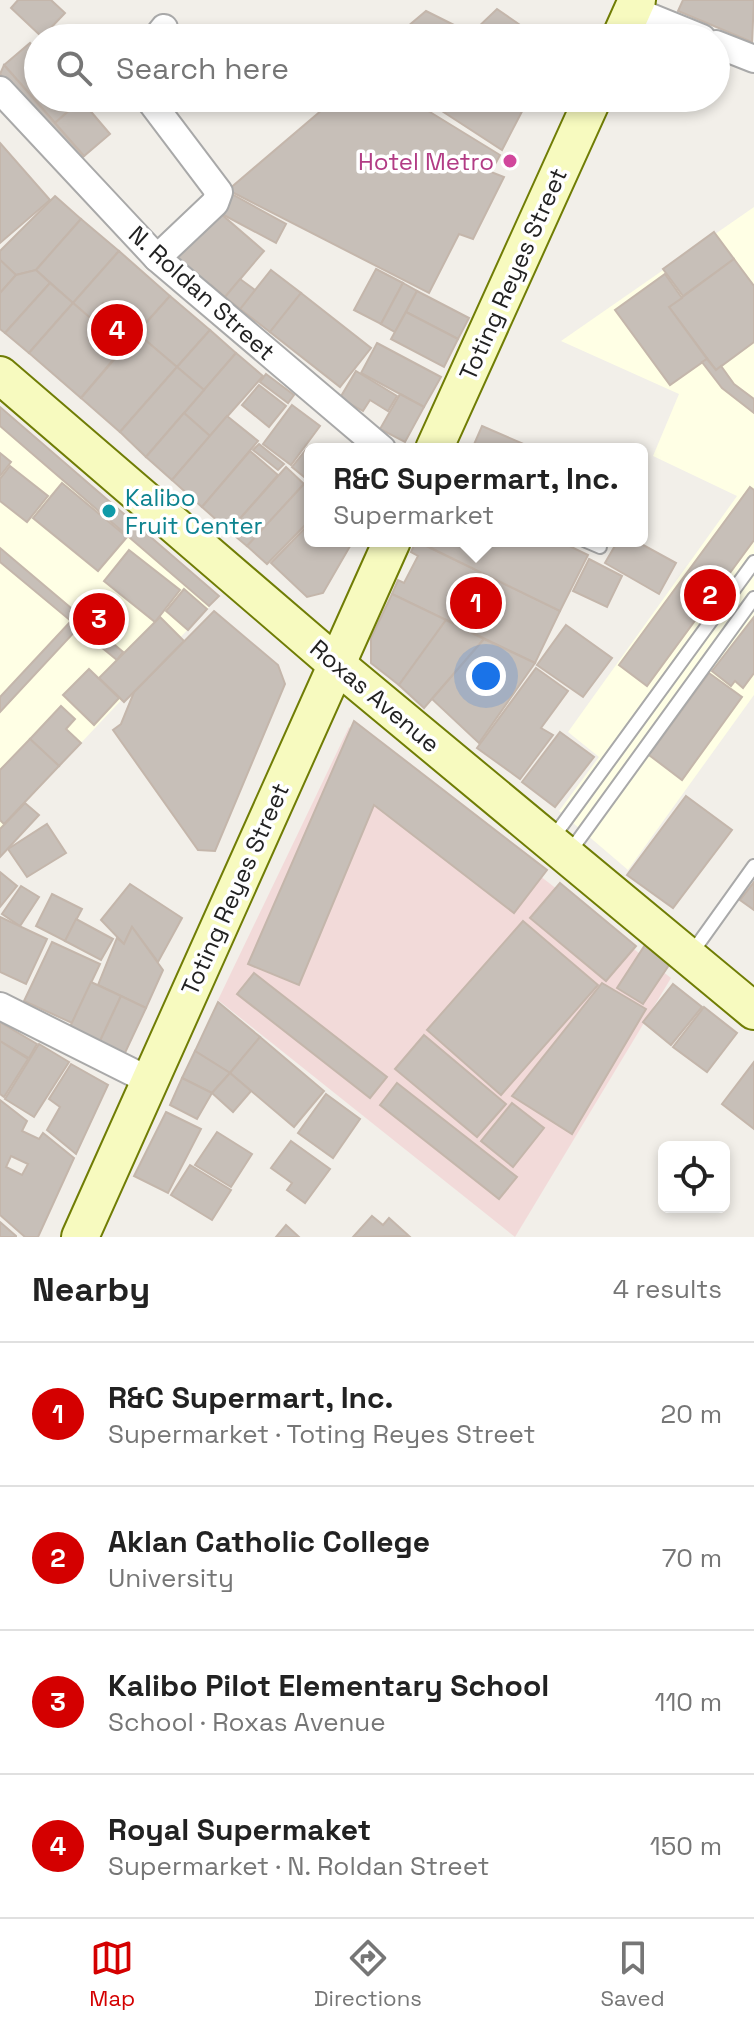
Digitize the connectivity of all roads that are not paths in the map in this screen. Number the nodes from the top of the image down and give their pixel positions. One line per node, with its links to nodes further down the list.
1 (630, 16): 2 (street)
2 (656, 24)
3 (730, 50): 4 (street)
4 (754, 59)
5 (0, 90): 8 (street, N. Roldan Street)
6 (159, 112): 8 (street)
7 (587, 112): 11 (main road, Toting Reyes Street)
8 (157, 258): 10 (street, N. Roldan Street)
9 (0, 375): 15 (main road, Roxas Avenue)
10 (375, 443)
11 (437, 443)
12 (389, 547): 15 (main road, Toting Reyes Street)
13 (754, 562): 16 (lane)
14 (754, 598): 16 (lane)
15 (336, 664): 16 (main road, Roxas Avenue); 21 (main road, Toting Reyes Street)
16 (558, 849): 18 (main road, Roxas Avenue)
17 (754, 866): 18 (lane)
18 (689, 957): 20 (main road, Roxas Avenue)
19 (0, 1006): 21 (street)
20 (754, 1011)
21 (150, 1081): 22 (main road, Toting Reyes Street)
22 (80, 1237)

